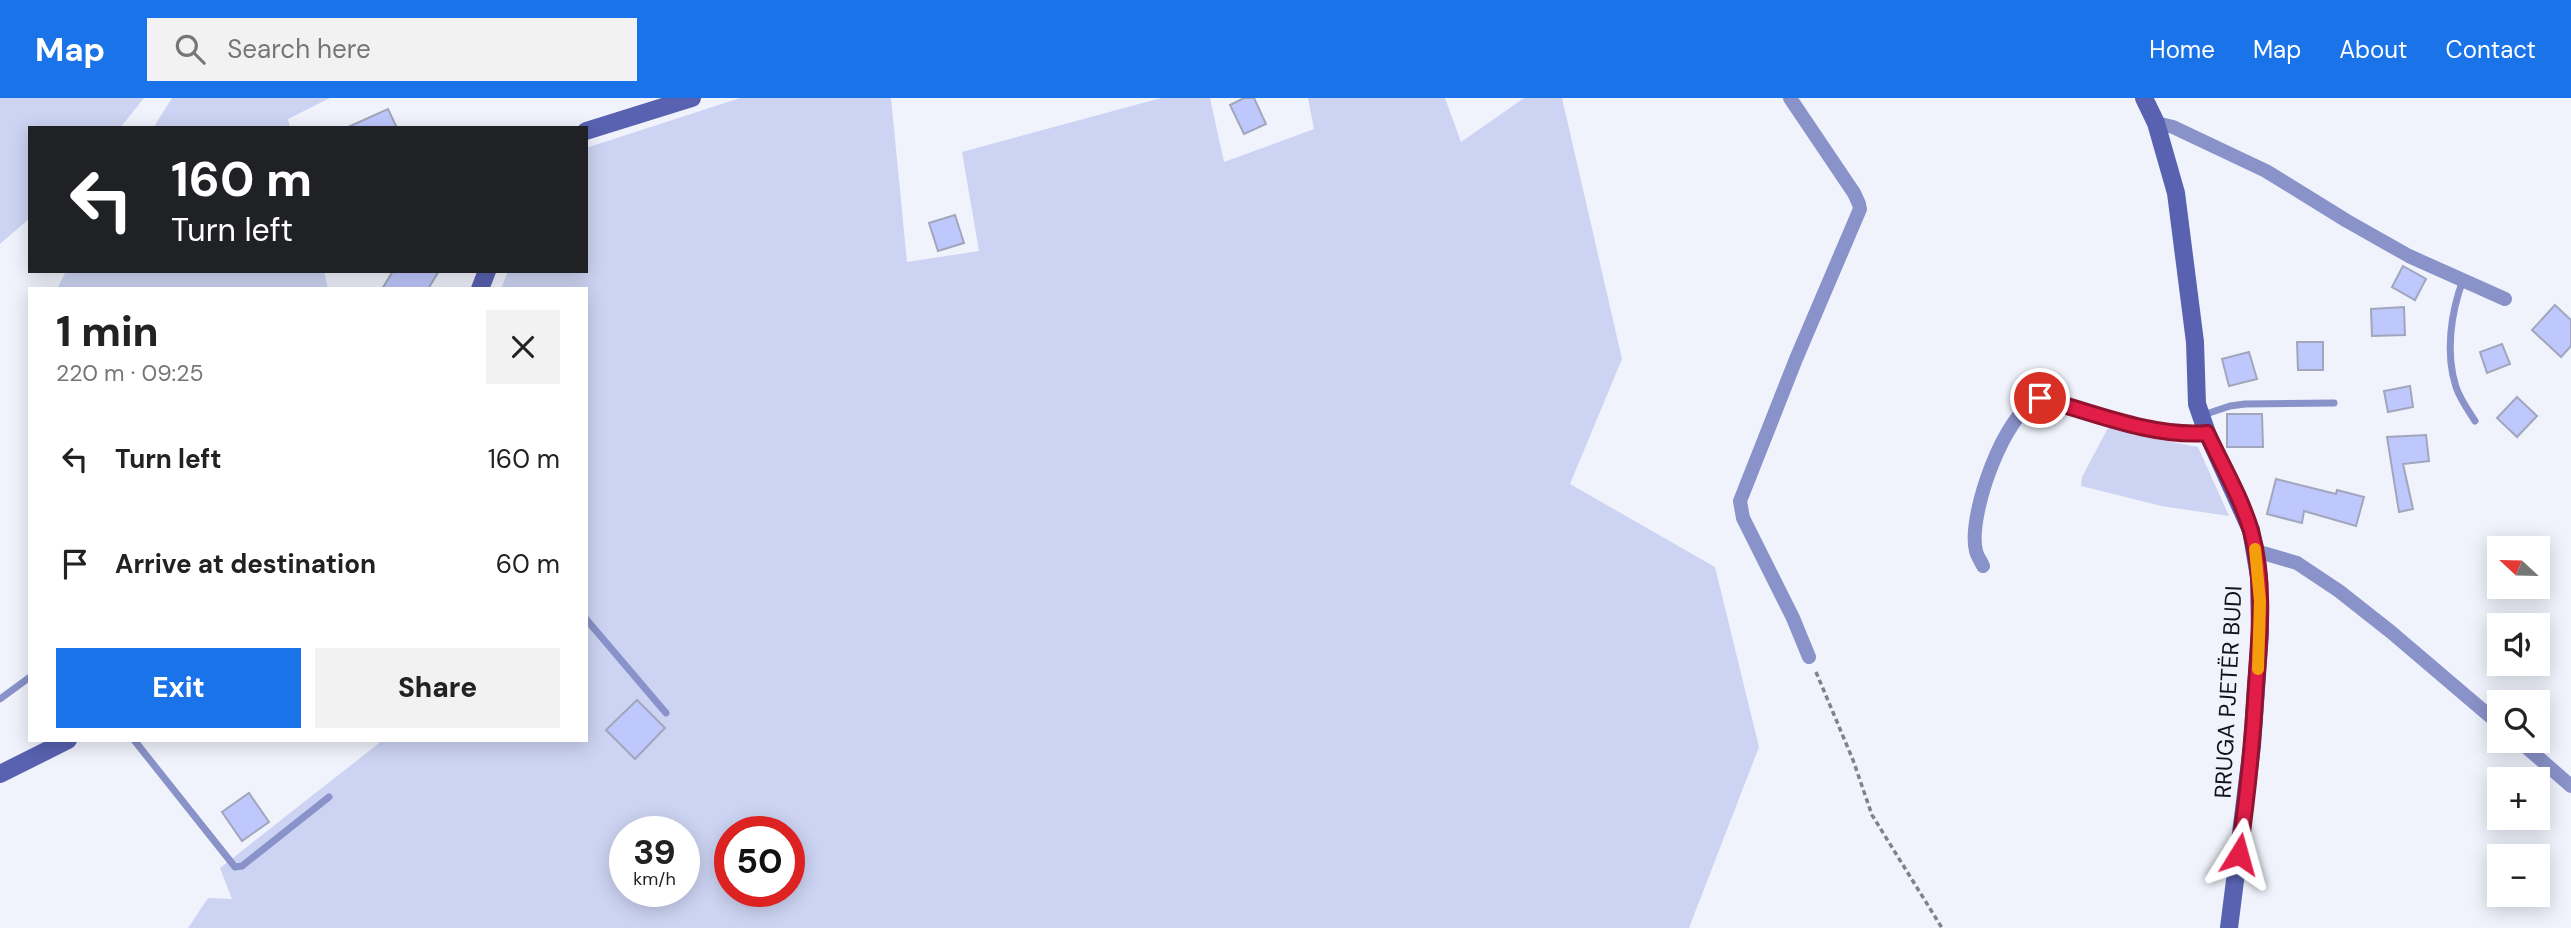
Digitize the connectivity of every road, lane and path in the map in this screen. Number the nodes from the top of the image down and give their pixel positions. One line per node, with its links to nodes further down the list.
1 (692, 98): 5 (main road)
2 (1790, 98): 14 (street)
3 (2144, 98): 4 (main road, RRUGA PJETËR BUDI)
4 (2157, 123): 6 (street); 10 (main road, RRUGA PJETËR BUDI)
5 (588, 130)
6 (2463, 280): 7 (street); 9 (lane)
7 (2505, 299)
8 (2334, 403): 10 (lane)
9 (2475, 421)
10 (2204, 425): 11 (main road, RRUGA PJETËR BUDI); 12 (street)
11 (2256, 551): 18 (street); 26 (main road, RRUGA PJETËR BUDI)
12 (1983, 566)
13 (588, 621): 17 (lane)
14 (1809, 657): 25 (path)
15 (28, 678): 16 (lane)
16 (0, 699)
17 (666, 713)
18 (2487, 714)
19 (63, 742): 22 (main road)
20 (136, 742): 24 (lane)
21 (2533, 753): 23 (street)
22 (2, 769)
23 (2571, 786)
24 (329, 797)
25 (1942, 928)
26 (2229, 928)

